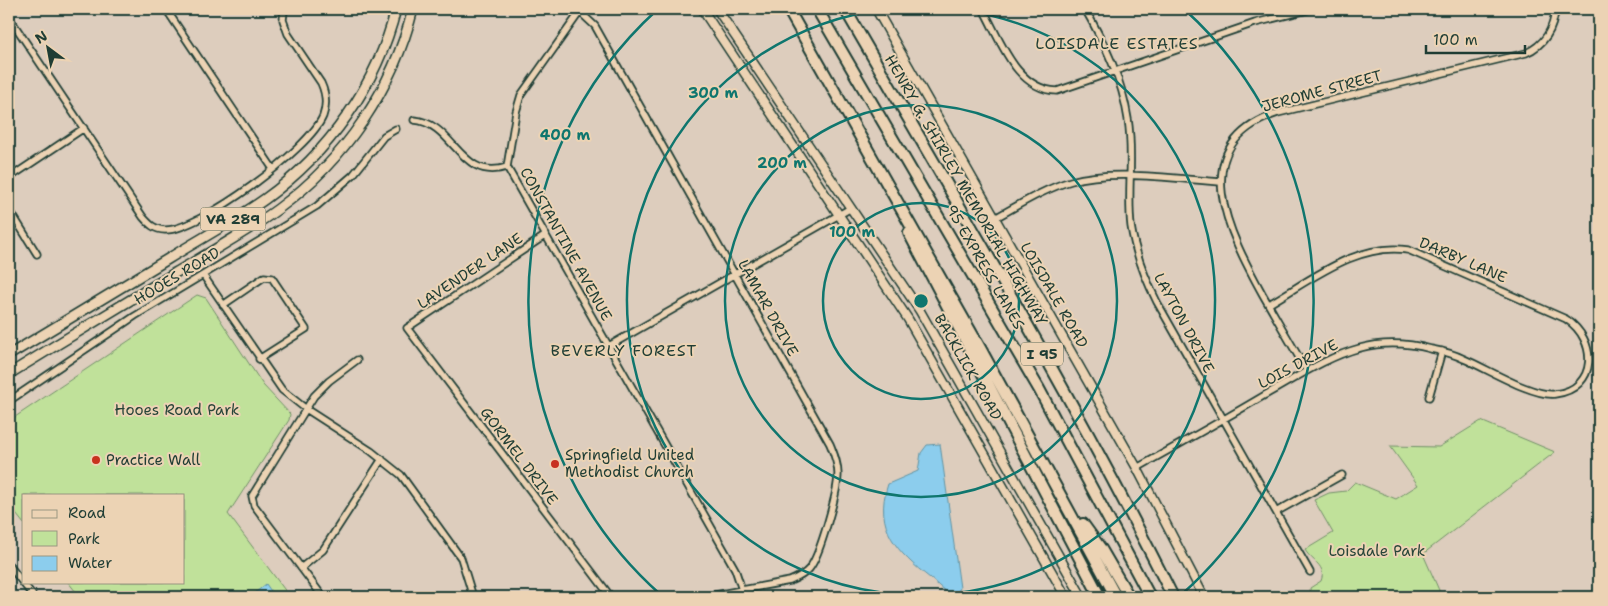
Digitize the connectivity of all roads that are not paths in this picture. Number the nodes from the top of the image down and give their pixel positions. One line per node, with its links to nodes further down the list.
1 (166, 9): 22 (street)
2 (396, 9): 40 (main road, VA 289)
3 (702, 9): 29 (main road, BACKLICK ROAD)
4 (717, 9): 27 (main road, BACKLICK ROAD)
5 (788, 9): 26 (highway)
6 (817, 9): 71 (highway, 95 EXPRESS LANES)
7 (845, 9): 72 (highway, HENRY G. SHIRLEY MEMORIAL HIGHWAY / I 95)
8 (876, 9): 30 (main road, LOISDALE ROAD)
9 (983, 9): 17 (street)
10 (1085, 9): 17 (street, LAYTON DRIVE)
11 (1312, 9): 17 (street)
12 (1555, 9): 25 (street, JEROME STREET)
13 (286, 10): 22 (street)
14 (413, 10): 45 (main road, VA 289)
15 (581, 10): 21 (street); 34 (street, LAMAR DRIVE)
16 (13, 23): 19 (street)
17 (1116, 72): 23 (street, LAYTON DRIVE)
18 (414, 120): 21 (street, CONSTANTINE AVENUE)
19 (84, 128): 22 (street); 24 (street)
20 (396, 129): 33 (street, HOOES ROAD)
21 (507, 167): 31 (street, CONSTANTINE AVENUE)
22 (273, 169)
23 (1131, 177): 25 (street); 30 (street); 49 (street, LAYTON DRIVE)
24 (9, 178)
25 (1220, 182): 35 (street, JEROME STREET)
26 (888, 184): 53 (highway); 68 (highway)
27 (851, 208): 29 (street); 67 (main road, BACKLICK ROAD)
28 (9, 209): 32 (street)
29 (840, 215): 34 (street); 66 (main road, BACKLICK ROAD)
30 (995, 218): 51 (main road, LOISDALE ROAD)
31 (546, 235): 37 (street, LAVENDER LANE); 38 (street, CONSTANTINE AVENUE)
32 (38, 254)
33 (203, 275): 36 (street); 47 (street, HOOES ROAD)
34 (735, 275): 38 (street); 60 (street, LAMAR DRIVE)
35 (1269, 304): 43 (street, DARBY LANE); 44 (street, JEROME STREET)
36 (223, 305): 41 (street); 41 (street)
37 (407, 328): 64 (street, GORMEL DRIVE)
38 (609, 346): 60 (street, CONSTANTINE AVENUE)
39 (1442, 351): 43 (street, LOIS DRIVE); 44 (street, LOIS DRIVE); 46 (street)
40 (9, 355)
41 (259, 359): 48 (street)
42 (357, 360): 48 (street)
43 (1588, 369)
44 (1307, 372): 49 (street, LOIS DRIVE)
45 (9, 374)
46 (1429, 397)
47 (9, 401)
48 (306, 409): 50 (street); 56 (street)
49 (1223, 419): 51 (street, LOIS DRIVE); 54 (street, LAYTON DRIVE)
50 (382, 459): 56 (street); 63 (street)
51 (1137, 468): 73 (main road, LOISDALE ROAD)
52 (1342, 475): 54 (street)
53 (1066, 502): 69 (highway); 70 (highway)
54 (1276, 512): 57 (street, LAYTON DRIVE)
55 (9, 565): 58 (street)
56 (301, 568): 62 (street)
57 (1310, 572)
58 (22, 582)
59 (24, 584): 61 (street)
60 (742, 590): 65 (street)
61 (34, 597)
62 (323, 597)
63 (473, 597)
64 (611, 597)
65 (704, 597)
66 (1066, 597)
67 (1082, 597)
68 (1100, 597)
69 (1116, 597)
70 (1129, 597)
71 (1150, 597)
72 (1173, 597)
73 (1204, 597)

